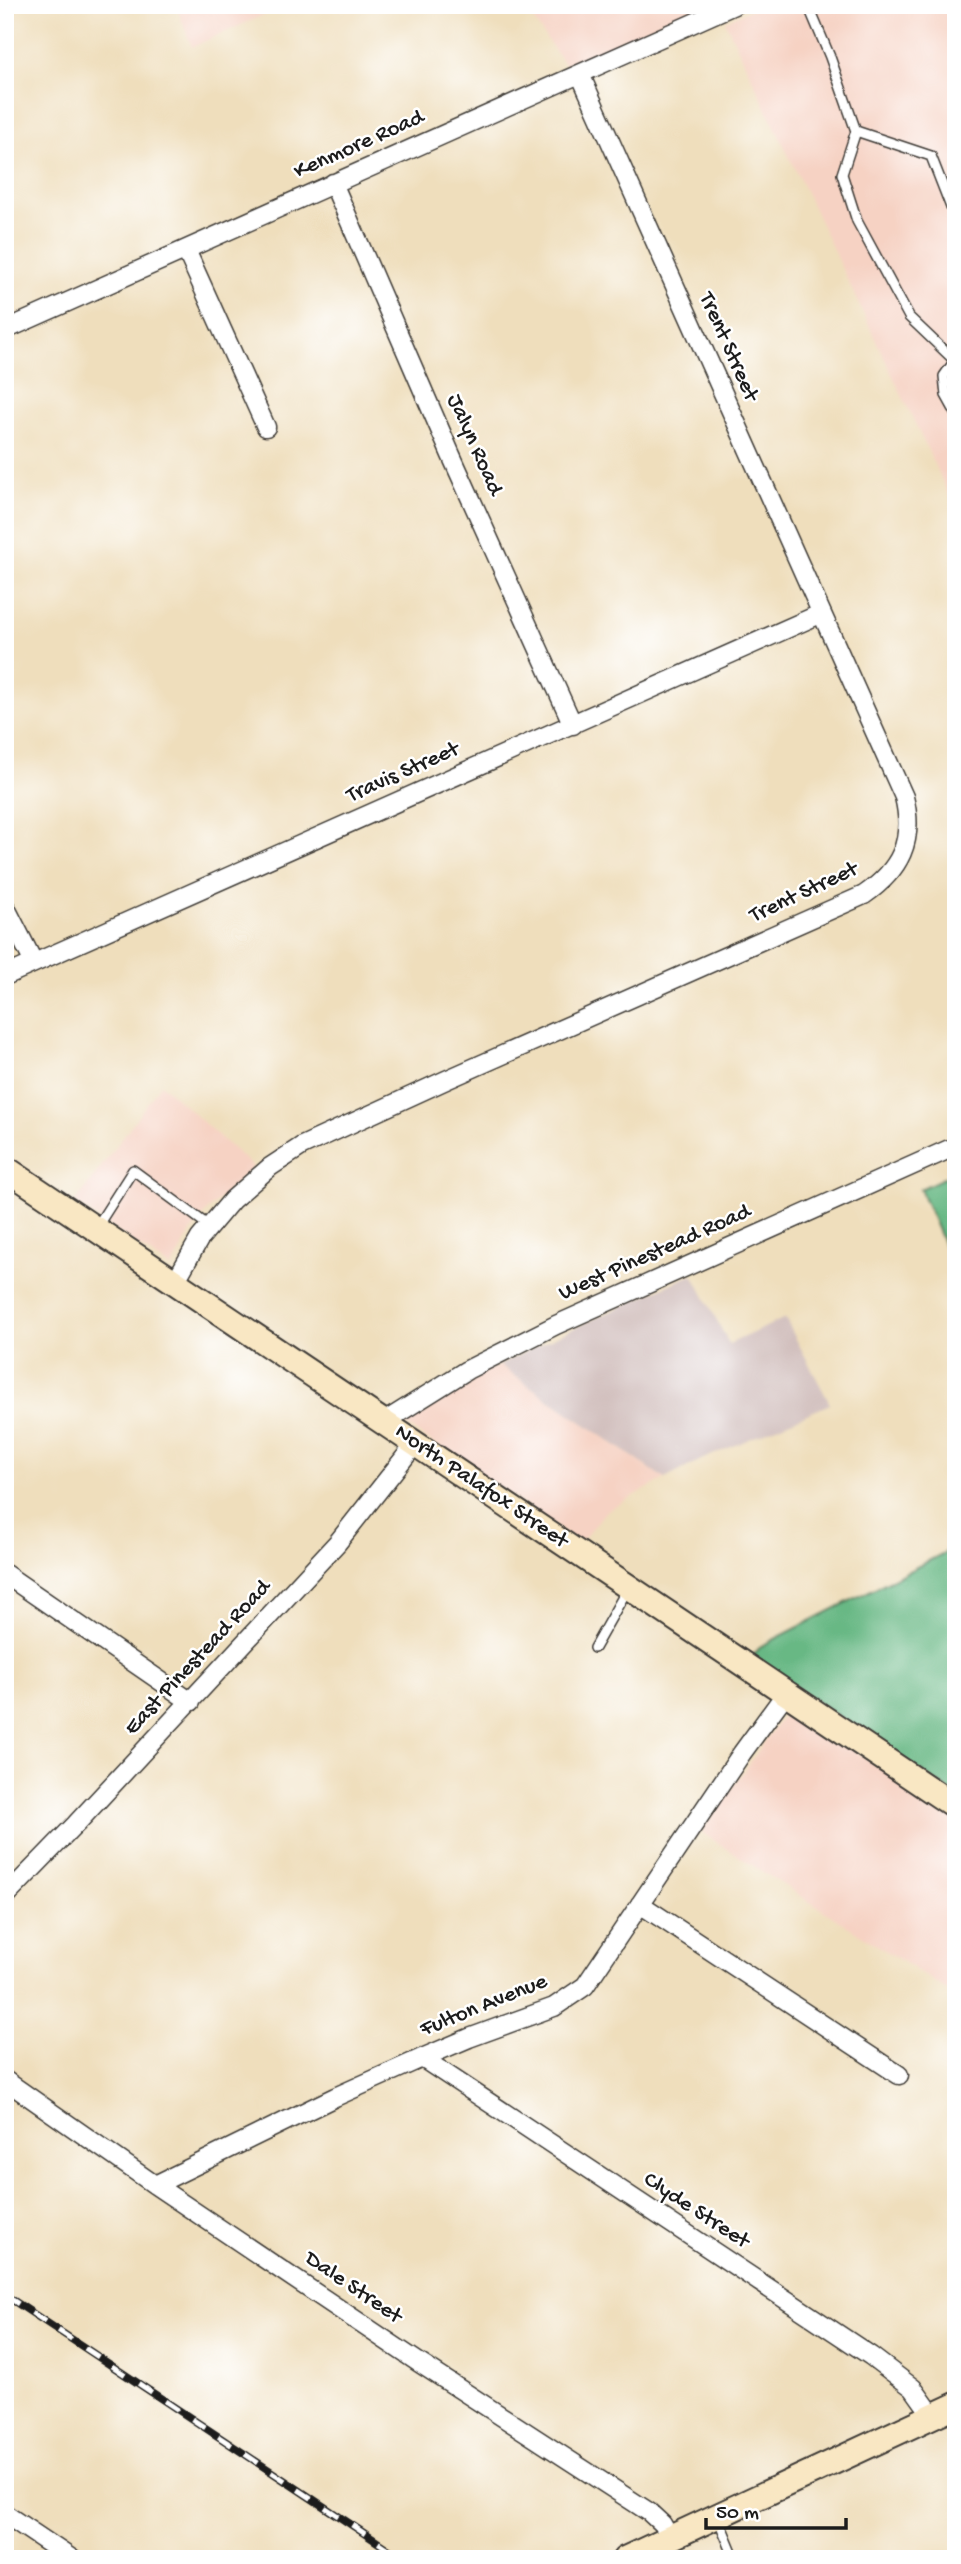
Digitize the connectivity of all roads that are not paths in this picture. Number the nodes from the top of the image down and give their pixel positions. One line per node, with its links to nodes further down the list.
1 (734, 5): 3 (street, Kenmore Road)
2 (808, 5): 4 (lane)
3 (580, 74): 5 (street, Kenmore Road); 12 (street, Trent Street)
4 (856, 131): 6 (lane); 9 (lane)
5 (334, 183): 7 (street, Kenmore Road); 13 (street, Jalyn Road)
6 (956, 220)
7 (186, 250): 8 (street, Kenmore Road); 11 (street)
8 (5, 330)
9 (955, 359): 10 (lane)
10 (956, 413)
11 (266, 427)
12 (820, 614): 13 (street, Travis Street); 19 (street, Trent Street)
13 (573, 725): 15 (street, Travis Street)
14 (5, 906): 15 (street)
15 (34, 963): 16 (street, Travis Street)
16 (5, 976)
17 (956, 1146): 22 (street, West Pinestead Road)
18 (5, 1168): 20 (main road, North Palafox Street)
19 (209, 1226): 20 (lane); 21 (street, Trent Street)
20 (95, 1229): 21 (main road, North Palafox Street)
21 (175, 1282): 22 (main road, North Palafox Street)
22 (384, 1422): 23 (main road, North Palafox Street)
23 (416, 1443): 25 (main road, North Palafox Street); 28 (street, East Pinestead Road)
24 (5, 1574): 28 (street)
25 (629, 1587): 26 (lane); 27 (main road, North Palafox Street)
26 (594, 1648)
27 (786, 1693): 29 (main road, North Palafox Street); 31 (street, Fulton Avenue)
28 (191, 1702): 30 (street, East Pinestead Road)
29 (956, 1807)
30 (5, 1897)
31 (640, 1904): 32 (street, Fulton Avenue); 33 (street)
32 (422, 2058): 35 (street, Fulton Avenue); 37 (street, Clyde Street)
33 (899, 2075)
34 (5, 2080): 35 (street, Dale Street)
35 (155, 2185): 40 (street, Dale Street)
36 (956, 2405): 37 (main road)
37 (933, 2416): 39 (main road)
38 (5, 2514): 41 (street)
39 (717, 2516): 40 (main road); 43 (lane)
40 (670, 2538): 42 (main road)
41 (72, 2559)
42 (625, 2559)
43 (735, 2559)

